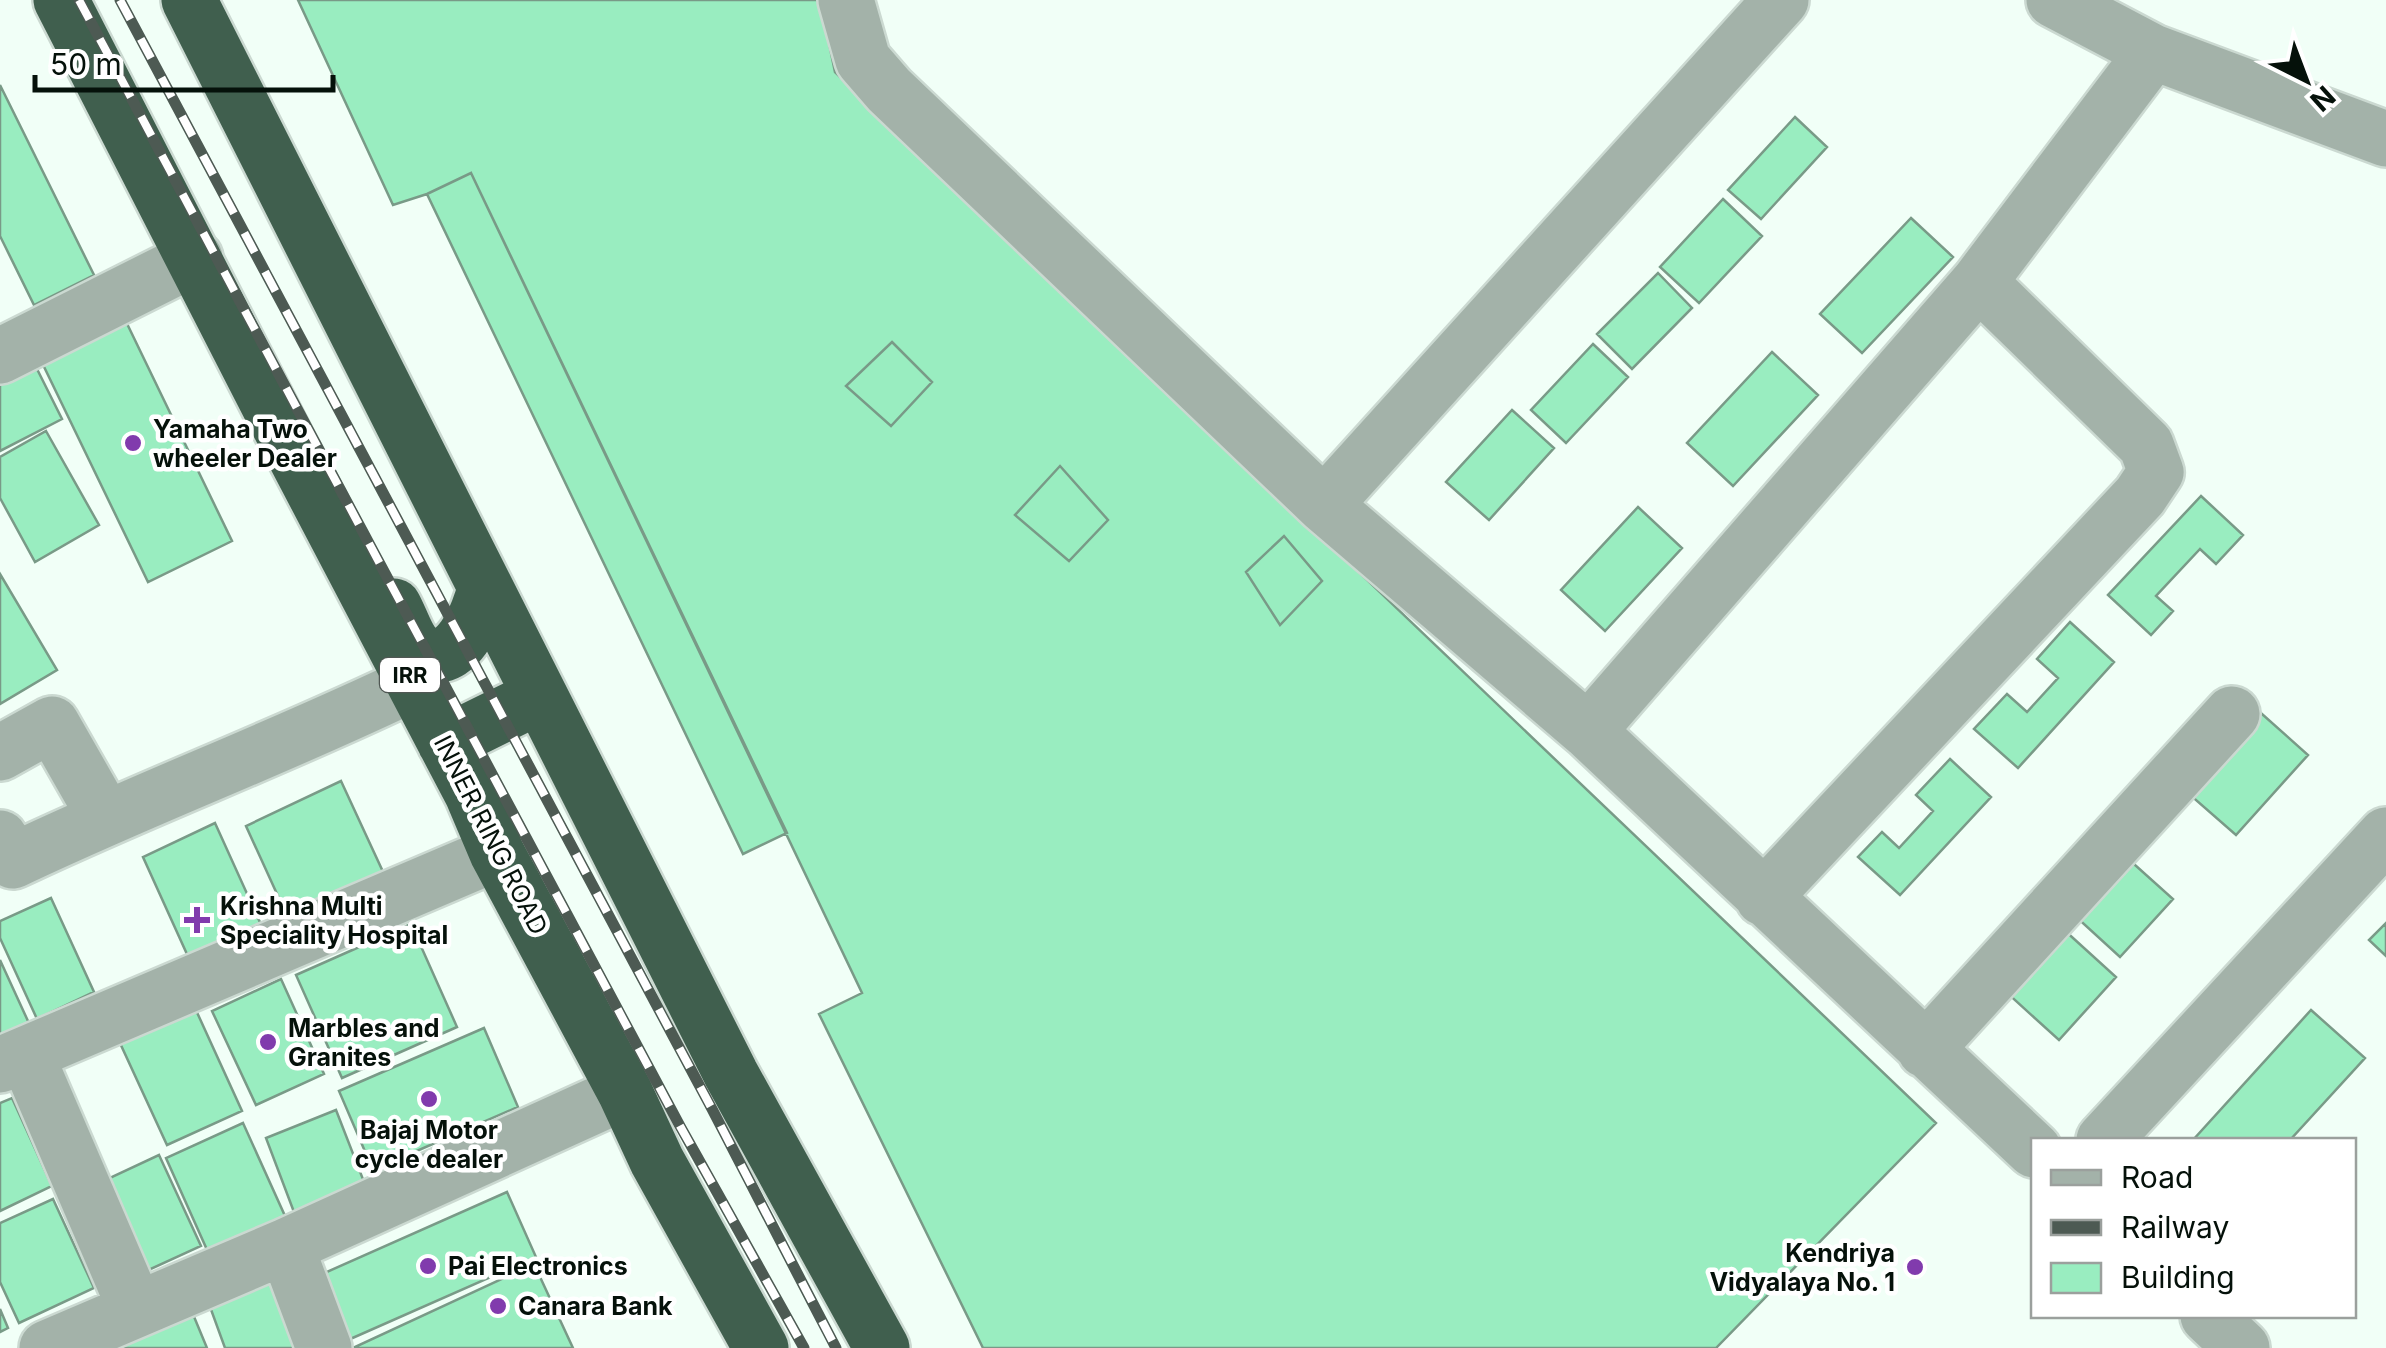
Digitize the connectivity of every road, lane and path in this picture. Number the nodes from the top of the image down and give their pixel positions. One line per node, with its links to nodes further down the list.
1 (61, 0): 8 (highway, INNER RING ROAD / IRR)
2 (188, 0): 13 (highway)
3 (846, 0): 11 (street)
4 (1781, 0): 11 (street)
5 (2054, 0): 6 (street)
6 (2153, 52): 7 (street); 9 (street)
7 (2386, 139)
8 (196, 258): 10 (street); 12 (highway, INNER RING ROAD / IRR)
9 (1980, 282): 17 (street); 24 (street)
10 (0, 356)
11 (1324, 505): 17 (street)
12 (356, 572): 13 (highway); 14 (highway, INNER RING ROAD / IRR)
13 (485, 588): 15 (highway)
14 (414, 682): 18 (highway, INNER RING ROAD / IRR); 20 (street)
15 (540, 696): 18 (highway); 36 (highway)
16 (2232, 714): 25 (street)
17 (1588, 732): 24 (street)
18 (445, 743): 23 (highway, INNER RING ROAD / IRR)
19 (0, 753): 20 (street)
20 (123, 810): 22 (street)
21 (2386, 835): 28 (street)
22 (0, 838)
23 (497, 853): 26 (street); 27 (highway, INNER RING ROAD / IRR)
24 (1763, 898): 25 (street)
25 (1925, 1050): 29 (street)
26 (13, 1060): 31 (street)
27 (625, 1092): 30 (street); 35 (highway, INNER RING ROAD / IRR)
28 (2106, 1138)
29 (2031, 1147)
30 (286, 1246): 31 (street); 34 (street)
31 (136, 1310): 33 (street)
32 (2210, 1318): 37 (street)
33 (72, 1343)
34 (324, 1348)
35 (761, 1348)
36 (882, 1348)
37 (2242, 1348)

